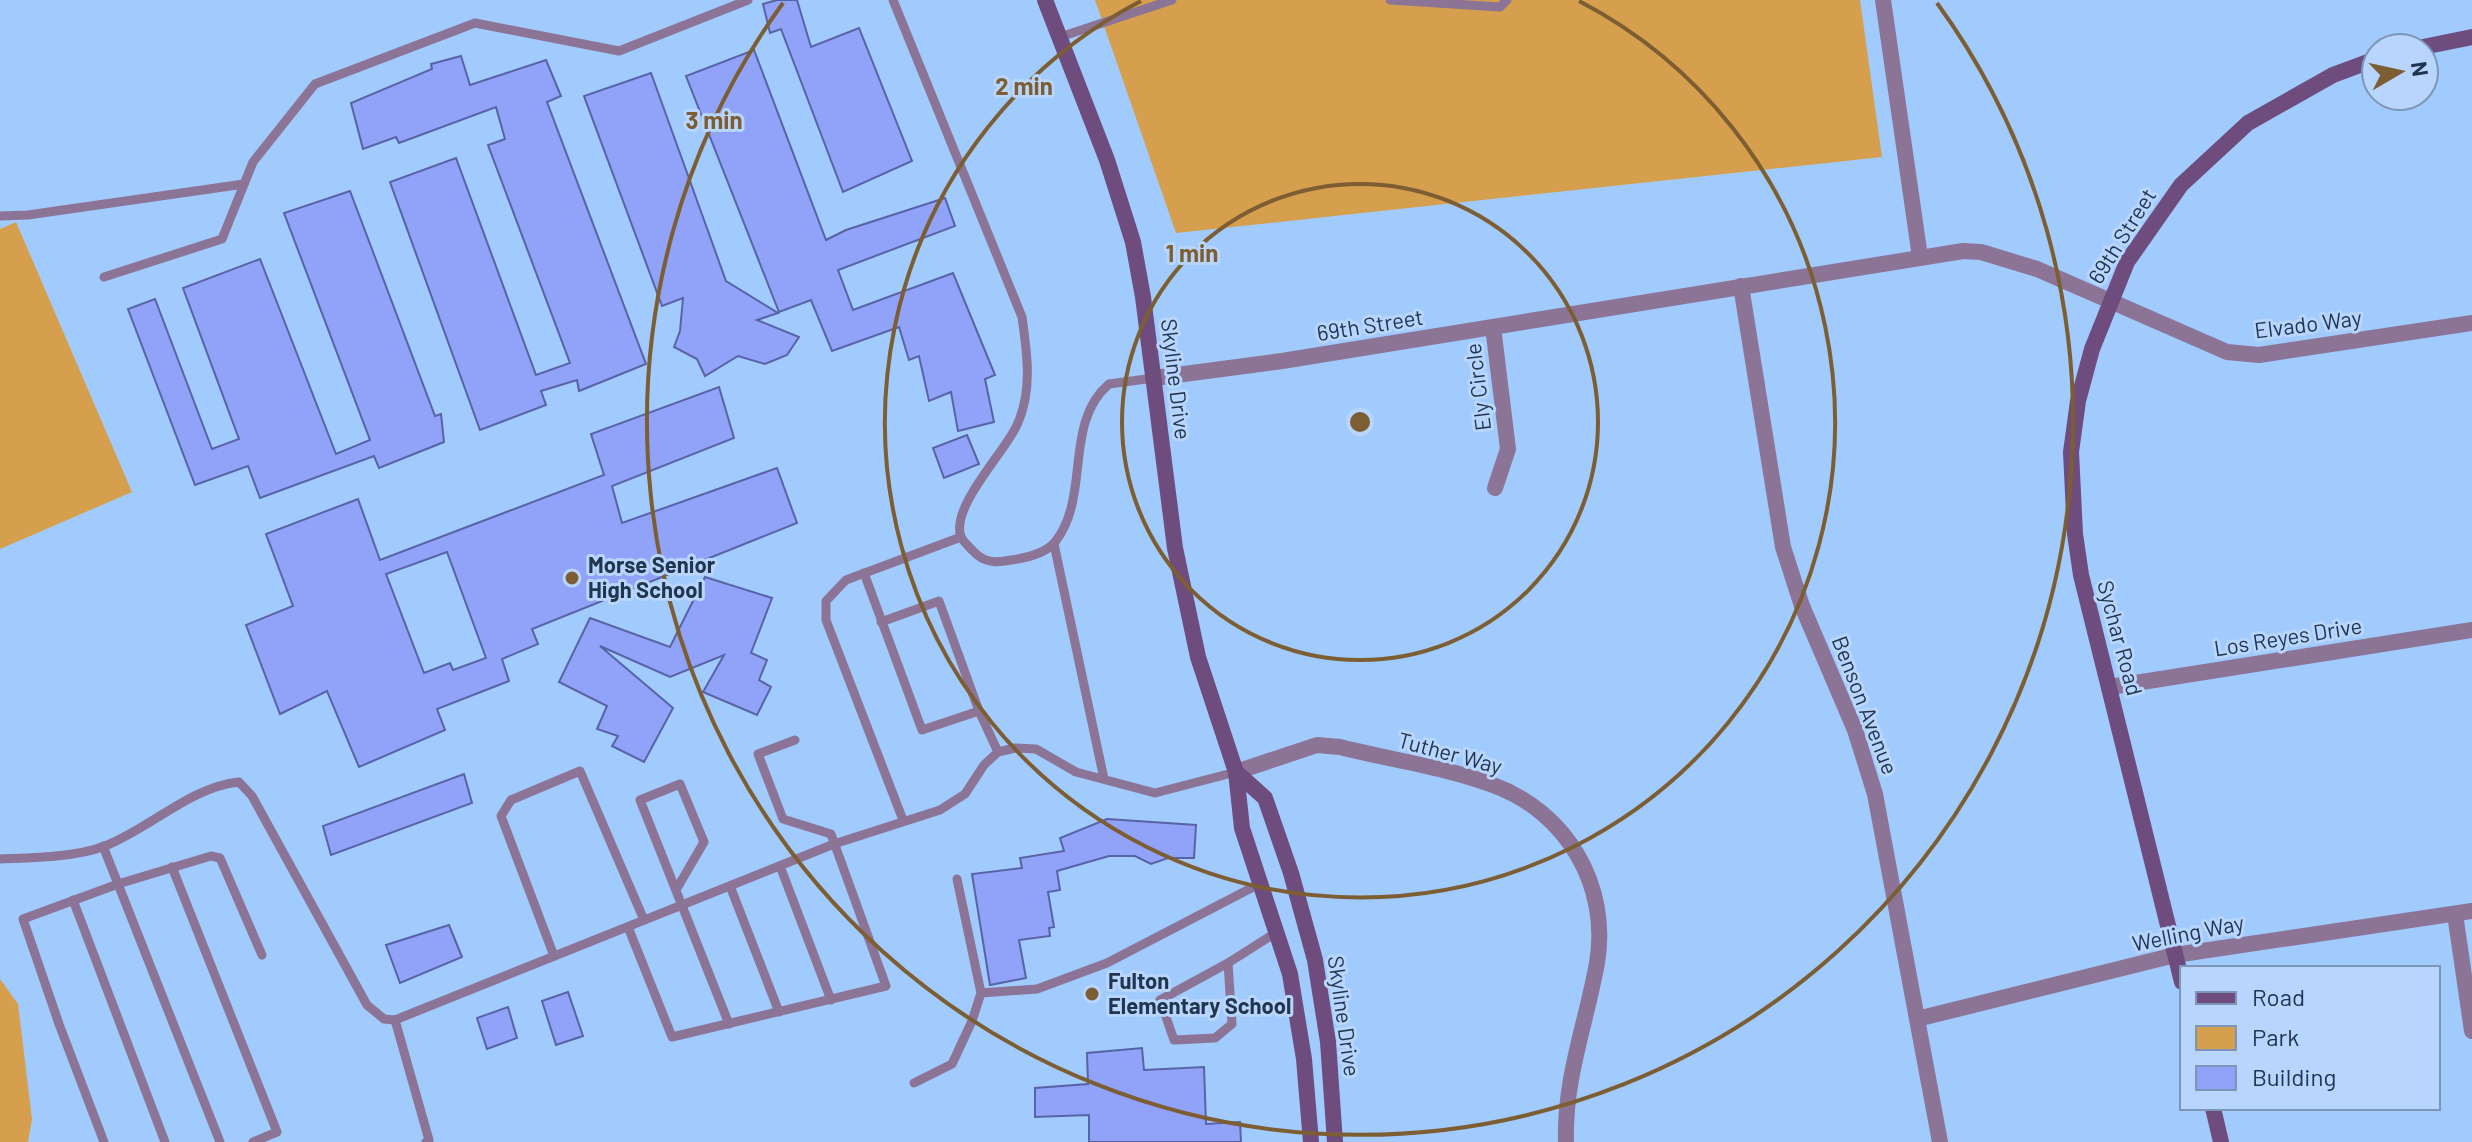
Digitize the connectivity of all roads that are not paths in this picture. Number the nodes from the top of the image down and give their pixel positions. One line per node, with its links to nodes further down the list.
1 (748, 0): 12 (lane)
2 (893, 0): 22 (lane)
3 (1045, 0): 8 (main road, Skyline Drive)
4 (1172, 0): 8 (lane)
5 (1390, 0): 6 (lane)
6 (1507, 0)
7 (1883, 0): 14 (street)
8 (1060, 37): 20 (main road, Skyline Drive)
9 (2472, 37): 10 (main road)
10 (2440, 44)
11 (2360, 65): 17 (main road, 69th Street)
12 (244, 184): 13 (lane); 15 (lane)
13 (0, 216)
14 (1920, 257): 16 (street, 69th Street); 17 (street, 69th Street)
15 (104, 277)
16 (1741, 286): 19 (street, 69th Street); 58 (street, Benson Avenue)
17 (2110, 303): 18 (street, Elvado Way); 27 (main road, Sychar Road)
18 (2472, 323)
19 (1493, 327): 20 (street, 69th Street); 21 (street, Ely Circle)
20 (1154, 378): 23 (lane, 69th Street); 31 (main road, Skyline Drive)
21 (1495, 488)
22 (961, 537): 23 (lane); 24 (lane)
23 (1054, 544): 32 (lane)
24 (864, 573): 25 (lane); 33 (lane)
25 (881, 622): 28 (lane); 28 (lane)
26 (2472, 630): 27 (street, Los Reyes Drive)
27 (2110, 687): 51 (main road, Sychar Road)
28 (979, 711): 30 (lane)
29 (795, 740): 34 (lane)
30 (998, 752): 32 (lane); 33 (lane)
31 (1236, 772): 32 (lane); 40 (main road, Skyline Drive); 70 (main road, Skyline Drive); 71 (street, Tuther Way)
32 (1104, 779)
33 (903, 820): 34 (lane)
34 (834, 844): 37 (lane); 56 (lane)
35 (103, 846): 36 (lane); 41 (lane); 59 (lane)
36 (0, 859)
37 (780, 866): 42 (lane); 56 (lane)
38 (172, 867): 41 (lane); 50 (lane); 67 (lane)
39 (957, 879): 55 (lane)
40 (1261, 883): 49 (main road, Skyline Drive); 55 (lane)
41 (118, 884): 44 (lane); 66 (lane)
42 (730, 886): 45 (lane); 57 (lane)
43 (676, 890): 43 (lane); 45 (lane)
44 (73, 900): 64 (lane); 65 (lane)
45 (683, 905): 47 (lane); 60 (lane)
46 (2464, 912): 51 (street, Welling Way); 61 (street)
47 (644, 920): 48 (lane); 52 (lane)
48 (628, 927): 52 (lane); 60 (lane)
49 (1277, 932): 53 (lane); 69 (main road, Skyline Drive)
50 (262, 955)
51 (2175, 955): 54 (main road, Sychar Road); 58 (street, Welling Way)
52 (554, 956): 59 (lane)
53 (1228, 963): 53 (lane)
54 (2180, 974)
55 (981, 993): 62 (lane)
56 (831, 1000): 57 (lane)
57 (779, 1012): 60 (lane)
58 (1917, 1019): 72 (street, Benson Avenue)
59 (395, 1020): 68 (lane)
60 (729, 1024)
61 (2472, 1031)
62 (914, 1083)
63 (2213, 1110): 73 (main road)
64 (104, 1142)
65 (165, 1142)
66 (220, 1142)
67 (253, 1142)
68 (426, 1142)
69 (1311, 1142)
70 (1335, 1142)
71 (1566, 1142)
72 (1940, 1142)
73 (2221, 1142)

